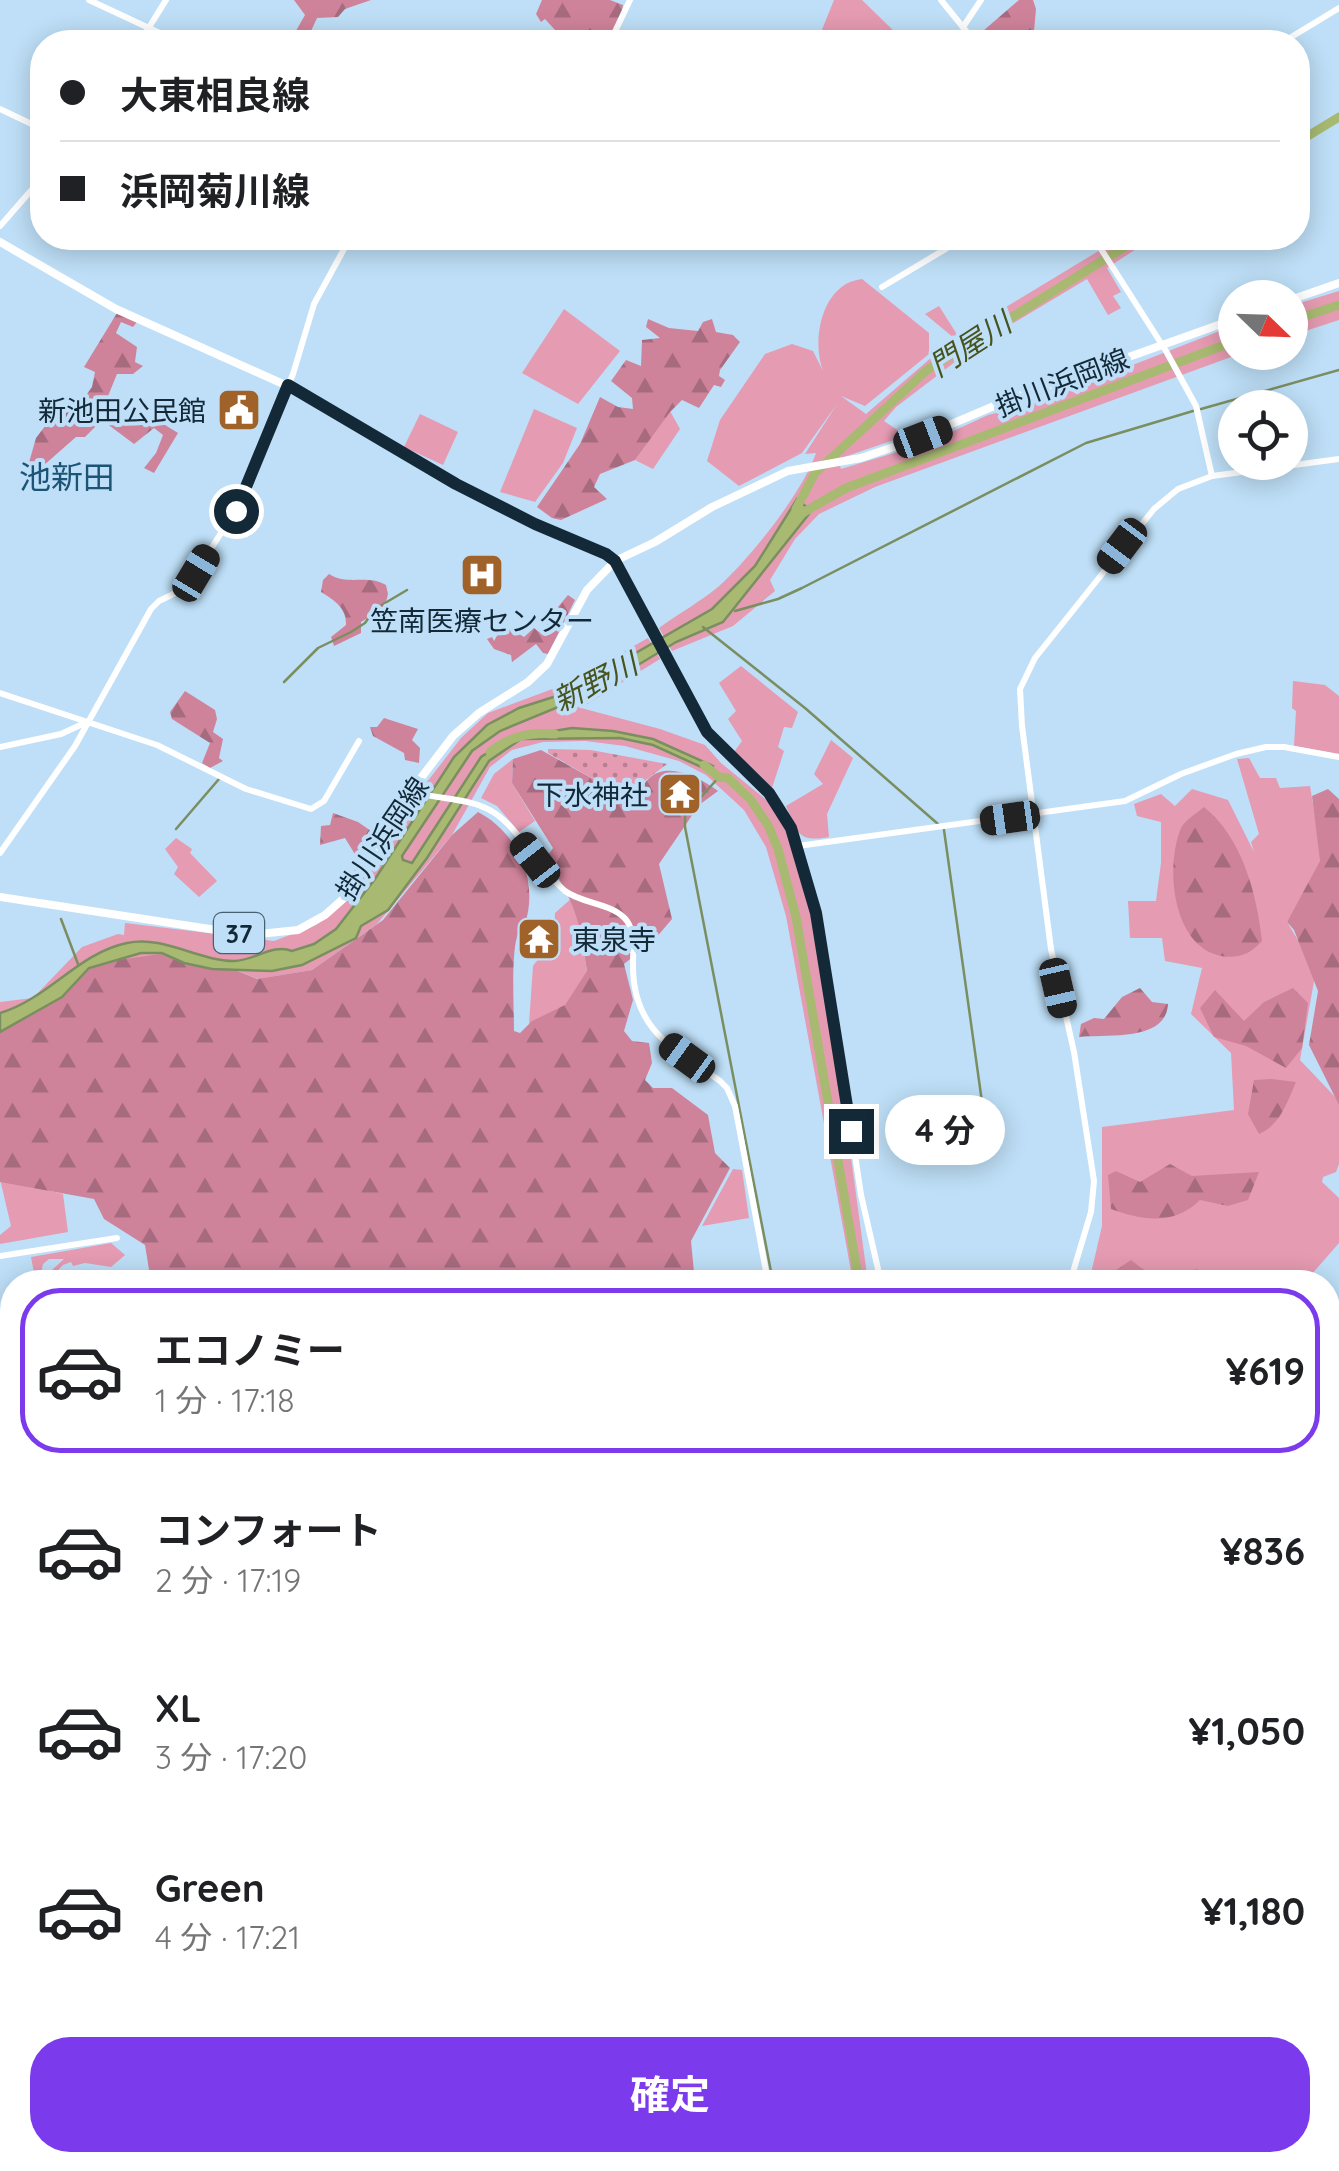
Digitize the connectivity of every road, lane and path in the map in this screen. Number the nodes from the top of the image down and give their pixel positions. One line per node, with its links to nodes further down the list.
1 (90, 0): 8 (street)
2 (166, 0): 8 (street)
3 (630, 0): 10 (street)
4 (941, 0): 7 (street)
5 (981, 0): 7 (street)
6 (1339, 8): 12 (street)
7 (963, 27): 11 (street)
8 (149, 28): 9 (street)
9 (153, 30)
10 (616, 30)
11 (965, 30)
12 (1303, 30)
13 (0, 109): 14 (street)
14 (30, 123)
15 (30, 192): 16 (street)
16 (0, 226)
17 (0, 242): 26 (main road)
18 (343, 250): 26 (street)
19 (944, 250): 22 (street)
20 (1102, 250): 25 (street)
21 (1339, 283): 23 (main road)
22 (882, 287)
23 (1308, 294)
24 (1218, 326): 25 (main road, 掛川浜岡線 / 37)
25 (1163, 347): 28 (street); 29 (main road, 掛川浜岡線 / 37)
26 (288, 385): 29 (main road); 31 (street)
27 (1339, 459): 28 (street)
28 (1212, 476): 36 (street)
29 (615, 561): 35 (main road, 掛川浜岡線 / 37); 37 (street)
30 (0, 693): 31 (street)
31 (88, 721): 32 (street); 33 (street); 38 (street)
32 (359, 741)
33 (0, 747)
34 (1339, 757): 36 (street)
35 (415, 792): 39 (main road, 掛川浜岡線 / 37); 42 (street)
36 (1033, 814): 37 (street); 44 (street)
37 (798, 846): 43 (street)
38 (0, 853)
39 (0, 896)
40 (117, 1238): 41 (street)
41 (0, 1256)
42 (766, 1270)
43 (878, 1270)
44 (1074, 1270)

